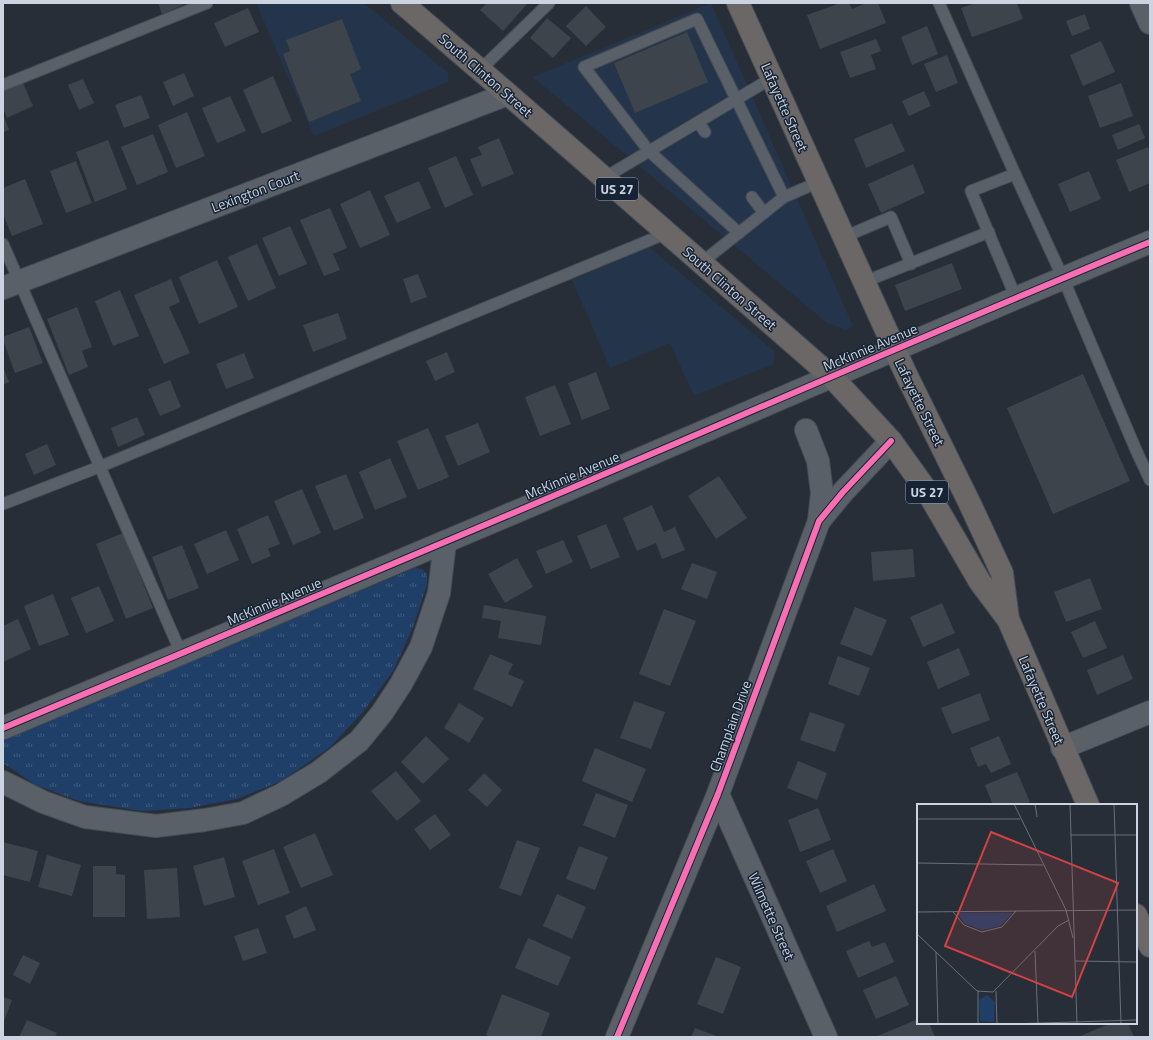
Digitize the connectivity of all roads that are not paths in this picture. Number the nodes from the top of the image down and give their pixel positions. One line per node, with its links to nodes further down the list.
1 (207, 3): 10 (lane)
2 (402, 3): 8 (highway, South Clinton Street / US 27)
3 (549, 3): 8 (lane)
4 (738, 3): 9 (highway, Lafayette Street / US 27)
5 (939, 3): 16 (lane)
6 (1141, 3): 7 (street)
7 (1150, 23)
8 (480, 70): 11 (highway, South Clinton Street / US 27)
9 (772, 78): 12 (lane); 18 (highway, Lafayette Street / US 27)
10 (3, 85)
11 (508, 94): 17 (highway, South Clinton Street / US 27); 32 (street, Lexington Court)
12 (736, 99): 13 (lane); 15 (lane); 20 (lane)
13 (698, 122): 14 (lane); 15 (lane)
14 (705, 132)
15 (650, 151): 17 (lane); 24 (lane)
16 (1015, 174): 22 (lane); 30 (lane)
17 (604, 178): 23 (highway, South Clinton Street / US 27)
18 (819, 182): 20 (lane); 25 (highway, Lafayette Street / US 27)
19 (752, 197): 21 (lane)
20 (784, 197): 21 (lane)
21 (764, 213): 24 (lane)
22 (989, 232): 29 (lane); 33 (lane)
23 (667, 233): 28 (highway, South Clinton Street / US 27); 38 (lane)
24 (739, 233): 28 (lane)
25 (844, 237): 29 (lane); 31 (highway, Lafayette Street / US 27)
26 (1150, 242): 30 (street, McKinnie Avenue)
27 (3, 244): 32 (lane)
28 (701, 263): 35 (highway, South Clinton Street / US 27)
29 (910, 264): 31 (lane)
30 (1063, 278): 33 (street, McKinnie Avenue); 39 (lane)
31 (864, 282): 34 (highway, Lafayette Street / US 27)
32 (11, 285): 38 (lane)
33 (1016, 298): 34 (street, McKinnie Avenue)
34 (894, 349): 35 (street, McKinnie Avenue); 43 (highway, Lafayette Street / US 27)
35 (831, 376): 37 (highway, South Clinton Street / US 27); 42 (street, McKinnie Avenue)
36 (806, 430): 41 (street, Champlain Drive)
37 (891, 441): 41 (street, Champlain Drive); 43 (highway, South Clinton Street / US 27)
38 (99, 467): 40 (lane); 44 (lane)
39 (1150, 480)
40 (3, 504)
41 (819, 521): 49 (street, Champlain Drive)
42 (445, 542): 44 (street, McKinnie Avenue); 48 (street)
43 (1008, 619): 47 (highway, Lafayette Street / US 27)
44 (181, 653): 46 (street, McKinnie Avenue)
45 (1150, 712): 47 (street)
46 (3, 728)
47 (1062, 748): 50 (highway, Lafayette Street / US 27)
48 (3, 782)
49 (718, 794): 53 (street, Champlain Drive); 54 (street, Wilmette Street)
50 (1088, 804)
51 (1137, 917): 52 (highway)
52 (1150, 946)
53 (618, 1037)
54 (826, 1037)

